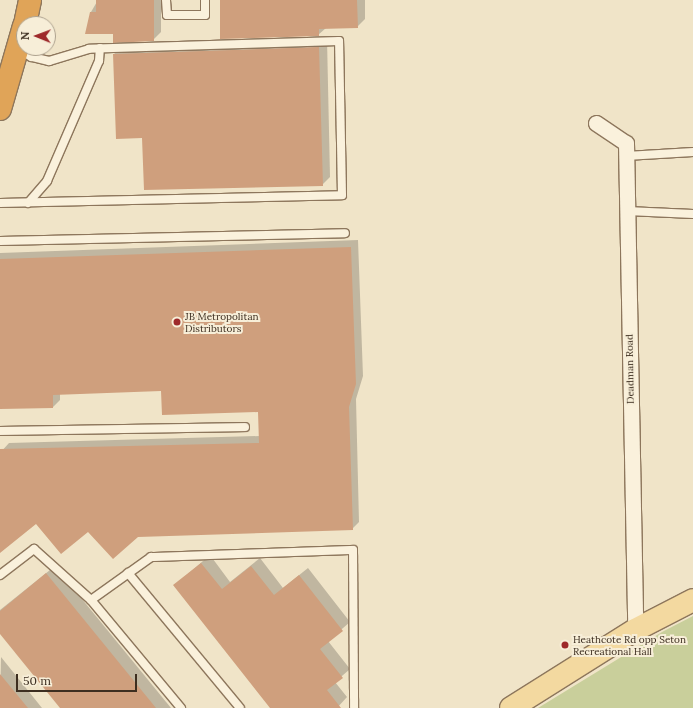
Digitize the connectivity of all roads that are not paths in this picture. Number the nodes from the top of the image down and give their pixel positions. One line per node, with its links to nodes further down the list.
1 (30, 0): 4 (highway)
2 (166, 0): 3 (lane)
3 (205, 0)
4 (26, 16)
5 (100, 48): 7 (lane); 12 (lane); 12 (lane)
6 (16, 56): 8 (highway)
7 (29, 56)
8 (0, 109)
9 (596, 123): 11 (street, Deadman Road)
10 (693, 152): 11 (lane)
11 (626, 156): 14 (street, Deadman Road)
12 (28, 203): 13 (lane)
13 (0, 204)
14 (627, 211): 15 (lane); 24 (street, Deadman Road)
15 (693, 214)
16 (345, 233): 17 (lane)
17 (0, 241)
18 (245, 427): 19 (lane)
19 (0, 431)
20 (128, 573): 22 (lane); 26 (lane); 27 (lane)
21 (0, 576): 22 (lane)
22 (91, 600): 25 (lane)
23 (693, 600): 24 (main road)
24 (635, 630): 28 (main road)
25 (181, 708)
26 (240, 708)
27 (354, 708)
28 (511, 708)

